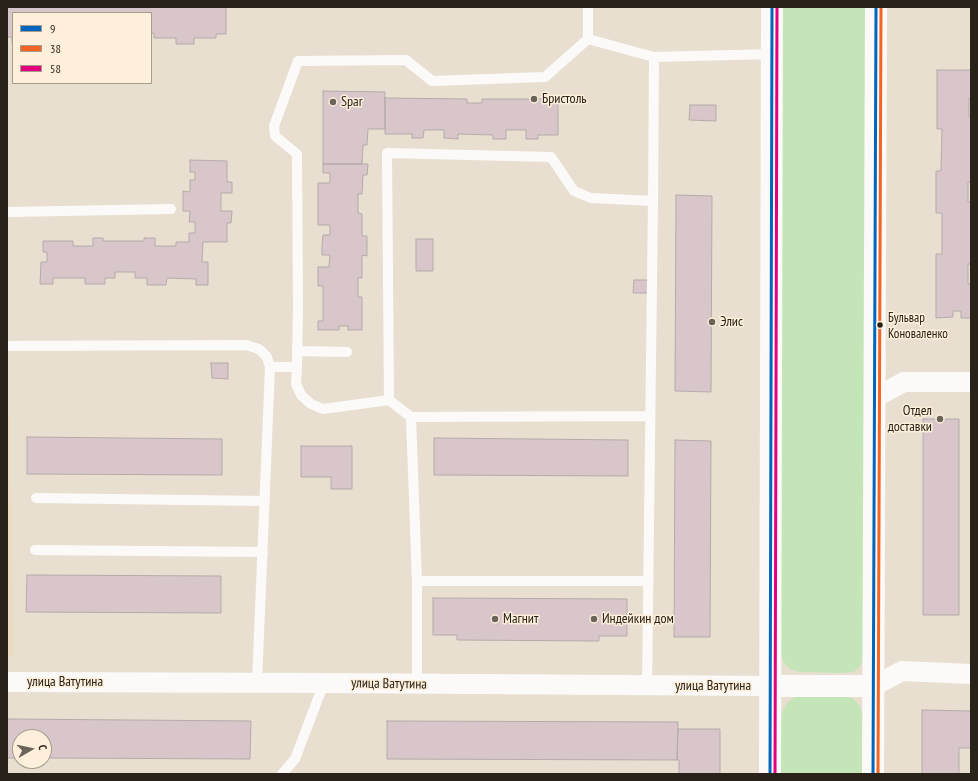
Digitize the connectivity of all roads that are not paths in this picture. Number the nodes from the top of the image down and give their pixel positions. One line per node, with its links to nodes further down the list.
1 (588, 7): 4 (lane)
2 (772, 7): 5 (street)
3 (876, 7): 16 (street)
4 (588, 39): 6 (lane); 11 (lane)
5 (772, 54): 6 (lane); 32 (street)
6 (654, 57): 7 (lane)
7 (653, 201): 17 (lane); 18 (lane)
8 (171, 209): 9 (lane)
9 (7, 212)
10 (7, 346): 13 (lane)
11 (297, 351): 12 (lane); 14 (lane)
12 (347, 352)
13 (270, 367): 14 (lane); 21 (lane)
14 (297, 368): 17 (lane)
15 (971, 382): 16 (street)
16 (874, 398): 33 (street)
17 (389, 400): 19 (lane)
18 (650, 416): 19 (lane); 25 (lane)
19 (411, 417): 24 (lane)
20 (36, 498): 21 (lane)
21 (265, 501): 23 (lane)
22 (36, 550): 23 (lane)
23 (263, 552): 28 (lane)
24 (417, 580): 25 (lane); 30 (lane)
25 (649, 581): 31 (lane)
26 (971, 674): 33 (street)
27 (7, 682): 28 (street, улица Ватутина)
28 (258, 683): 29 (street, улица Ватутина)
29 (324, 683): 30 (street, улица Ватутина); 34 (lane)
30 (417, 684): 31 (street, улица Ватутина)
31 (647, 686): 32 (street, улица Ватутина)
32 (770, 686): 33 (street); 35 (street)
33 (874, 686): 36 (street)
34 (282, 774)
35 (770, 774)
36 (873, 774)

